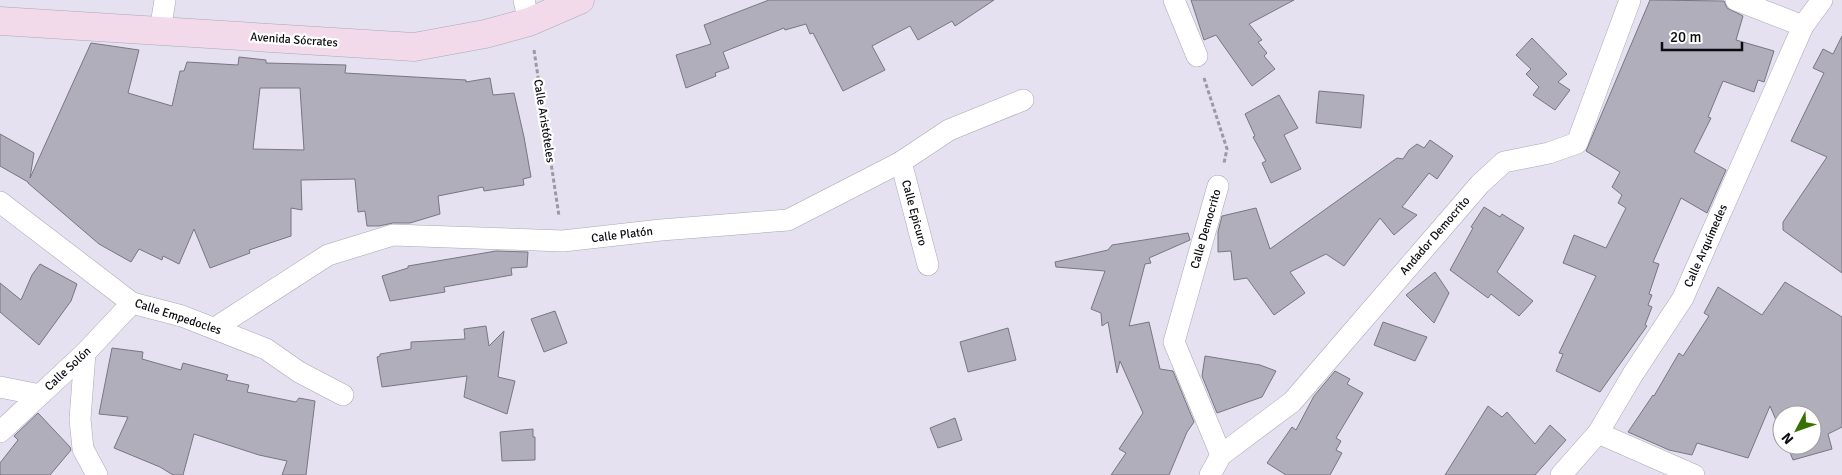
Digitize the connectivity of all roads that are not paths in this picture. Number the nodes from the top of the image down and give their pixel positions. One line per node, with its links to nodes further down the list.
1 (165, 0): 10 (street)
2 (580, 0): 7 (street, Avenida Sócrates)
3 (1174, 0): 11 (street)
4 (1630, 0): 25 (street, Andador Democrito)
5 (1736, 0): 9 (street)
6 (1822, 0): 9 (street, Calle Arquímedes)
7 (527, 11): 10 (street, Avenida Sócrates)
8 (0, 20): 10 (street, Avenida Sócrates)
9 (1803, 26): 24 (street, Calle Arquímedes)
10 (160, 31)
11 (1197, 56)
12 (1023, 100): 13 (street, Calle Platón)
13 (901, 162): 16 (street, Calle Epicuro); 18 (street, Calle Platón)
14 (1218, 186): 25 (street, Calle Democrito)
15 (0, 202): 17 (street, Calle Empedocles)
16 (928, 265)
17 (132, 303): 18 (street, Calle Empedocles); 19 (street, Calle Solón)
18 (215, 328): 22 (street, Calle Empedocles)
19 (85, 353): 21 (street, Calle Solón); 26 (street)
20 (0, 387): 21 (street)
21 (40, 395): 23 (street, Calle Solón)
22 (343, 395)
23 (0, 432)
24 (1598, 433): 28 (street, Calle Arquímedes); 29 (street)
25 (1222, 455): 27 (street, Andador Democrito)
26 (97, 475)
27 (1210, 475)
28 (1561, 475)
29 (1694, 475)

